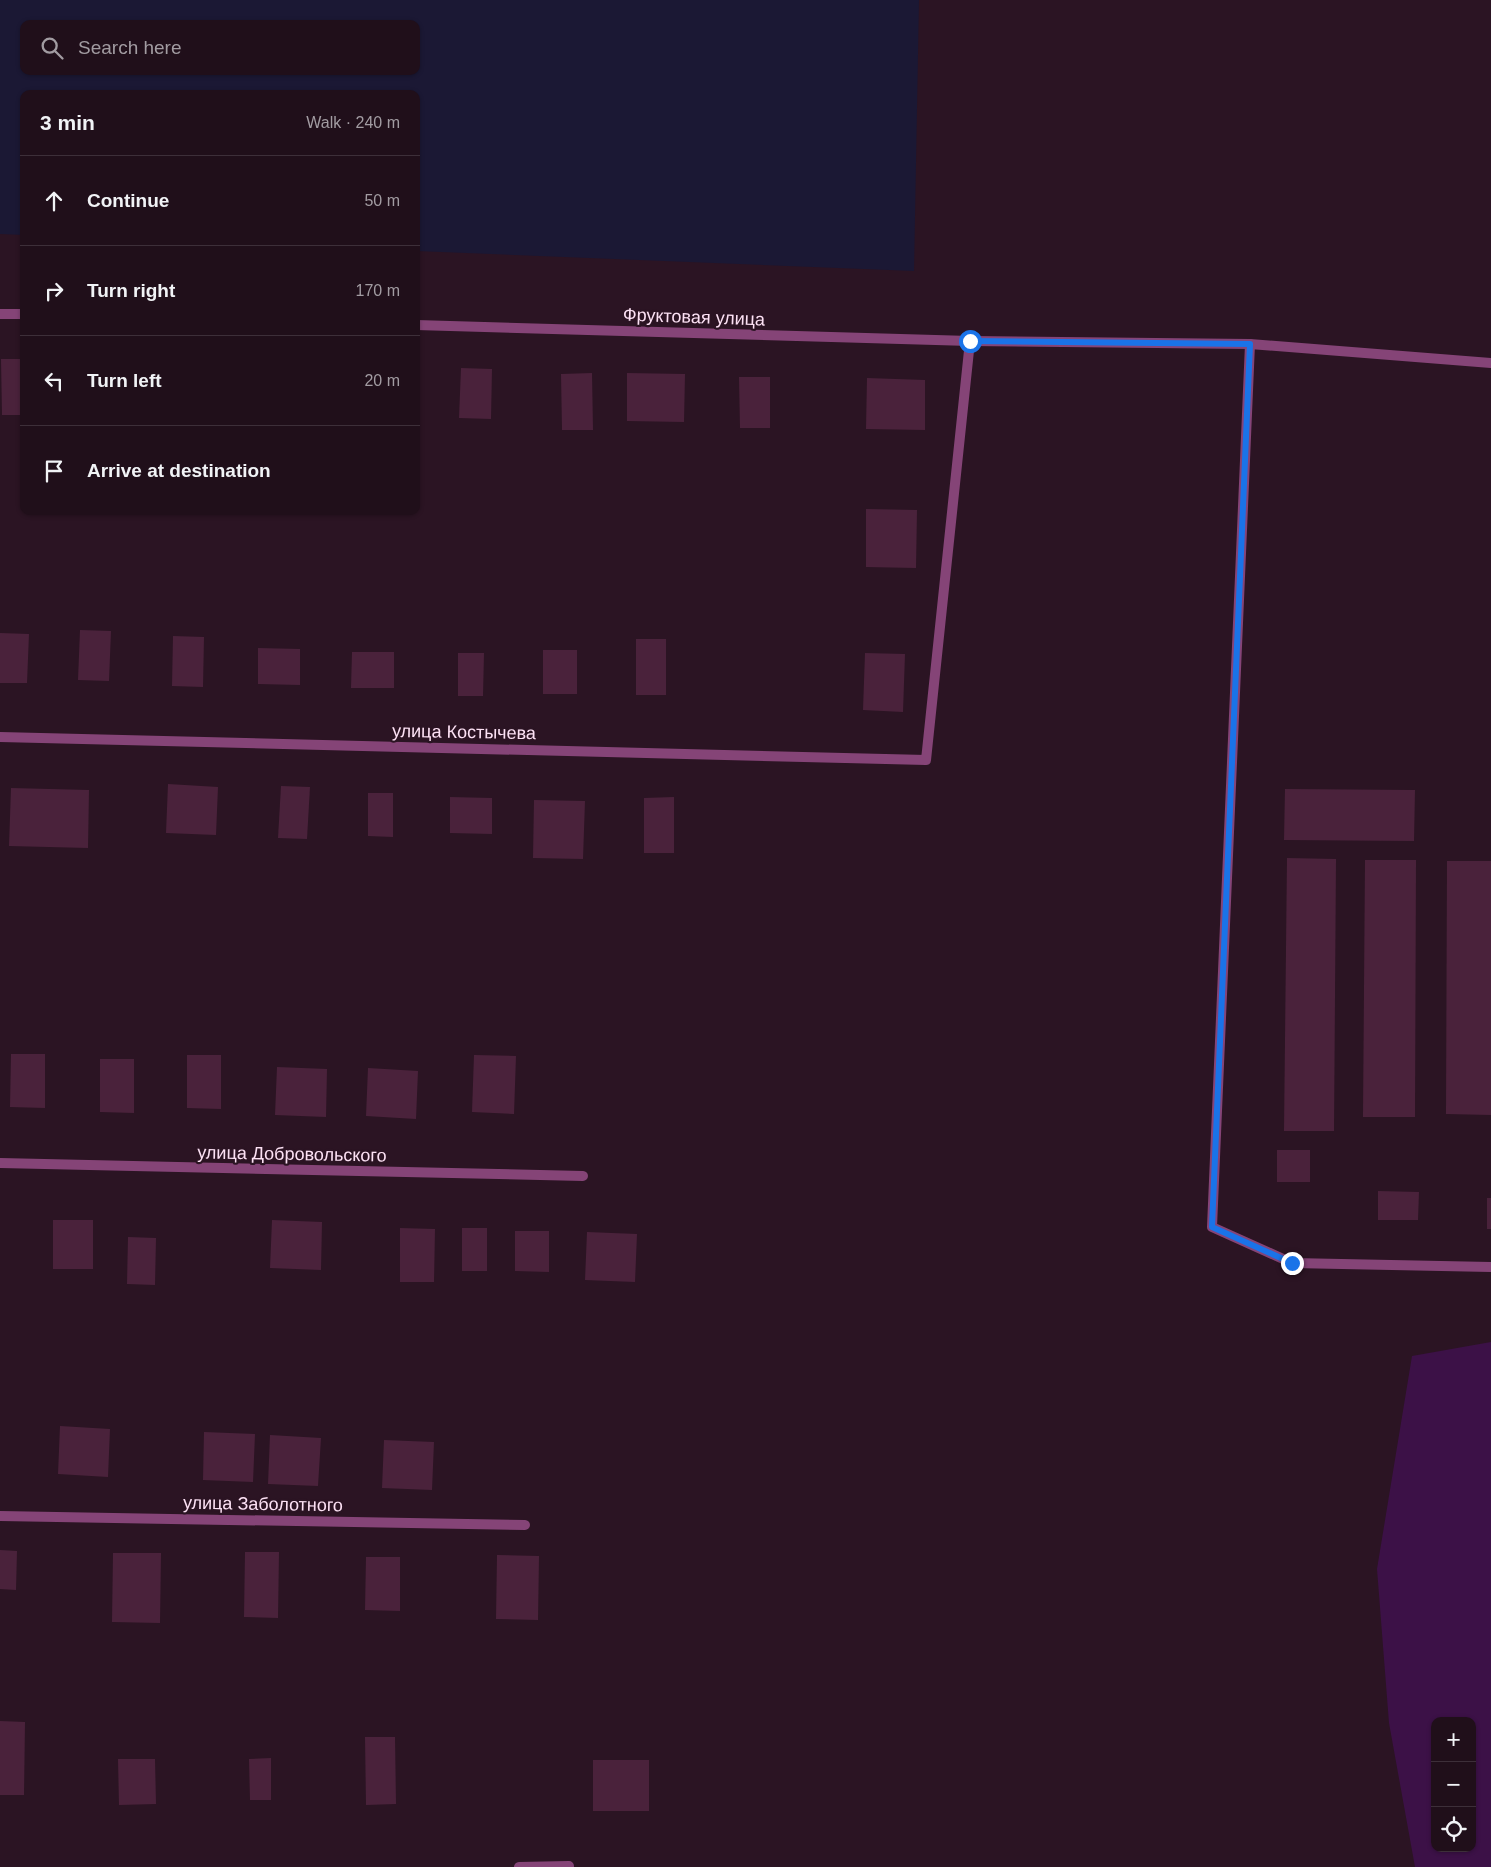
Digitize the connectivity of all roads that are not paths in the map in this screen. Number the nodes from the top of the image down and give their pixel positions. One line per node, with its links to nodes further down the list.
1 (0, 314): 2 (street)
2 (20, 314)
3 (420, 325): 4 (street, Фруктовая улица)
4 (970, 341): 5 (street, Фруктовая улица); 7 (street, улица Костычева)
5 (1250, 344): 6 (street, Фруктовая улица); 10 (street)
6 (1491, 363)
7 (0, 736)
8 (0, 1164): 9 (street, улица Добровольского)
9 (584, 1176)
10 (1491, 1268)
11 (0, 1516): 12 (street, улица Заболотного)
12 (524, 1525)
13 (569, 1866): 14 (street)
14 (519, 1867)

